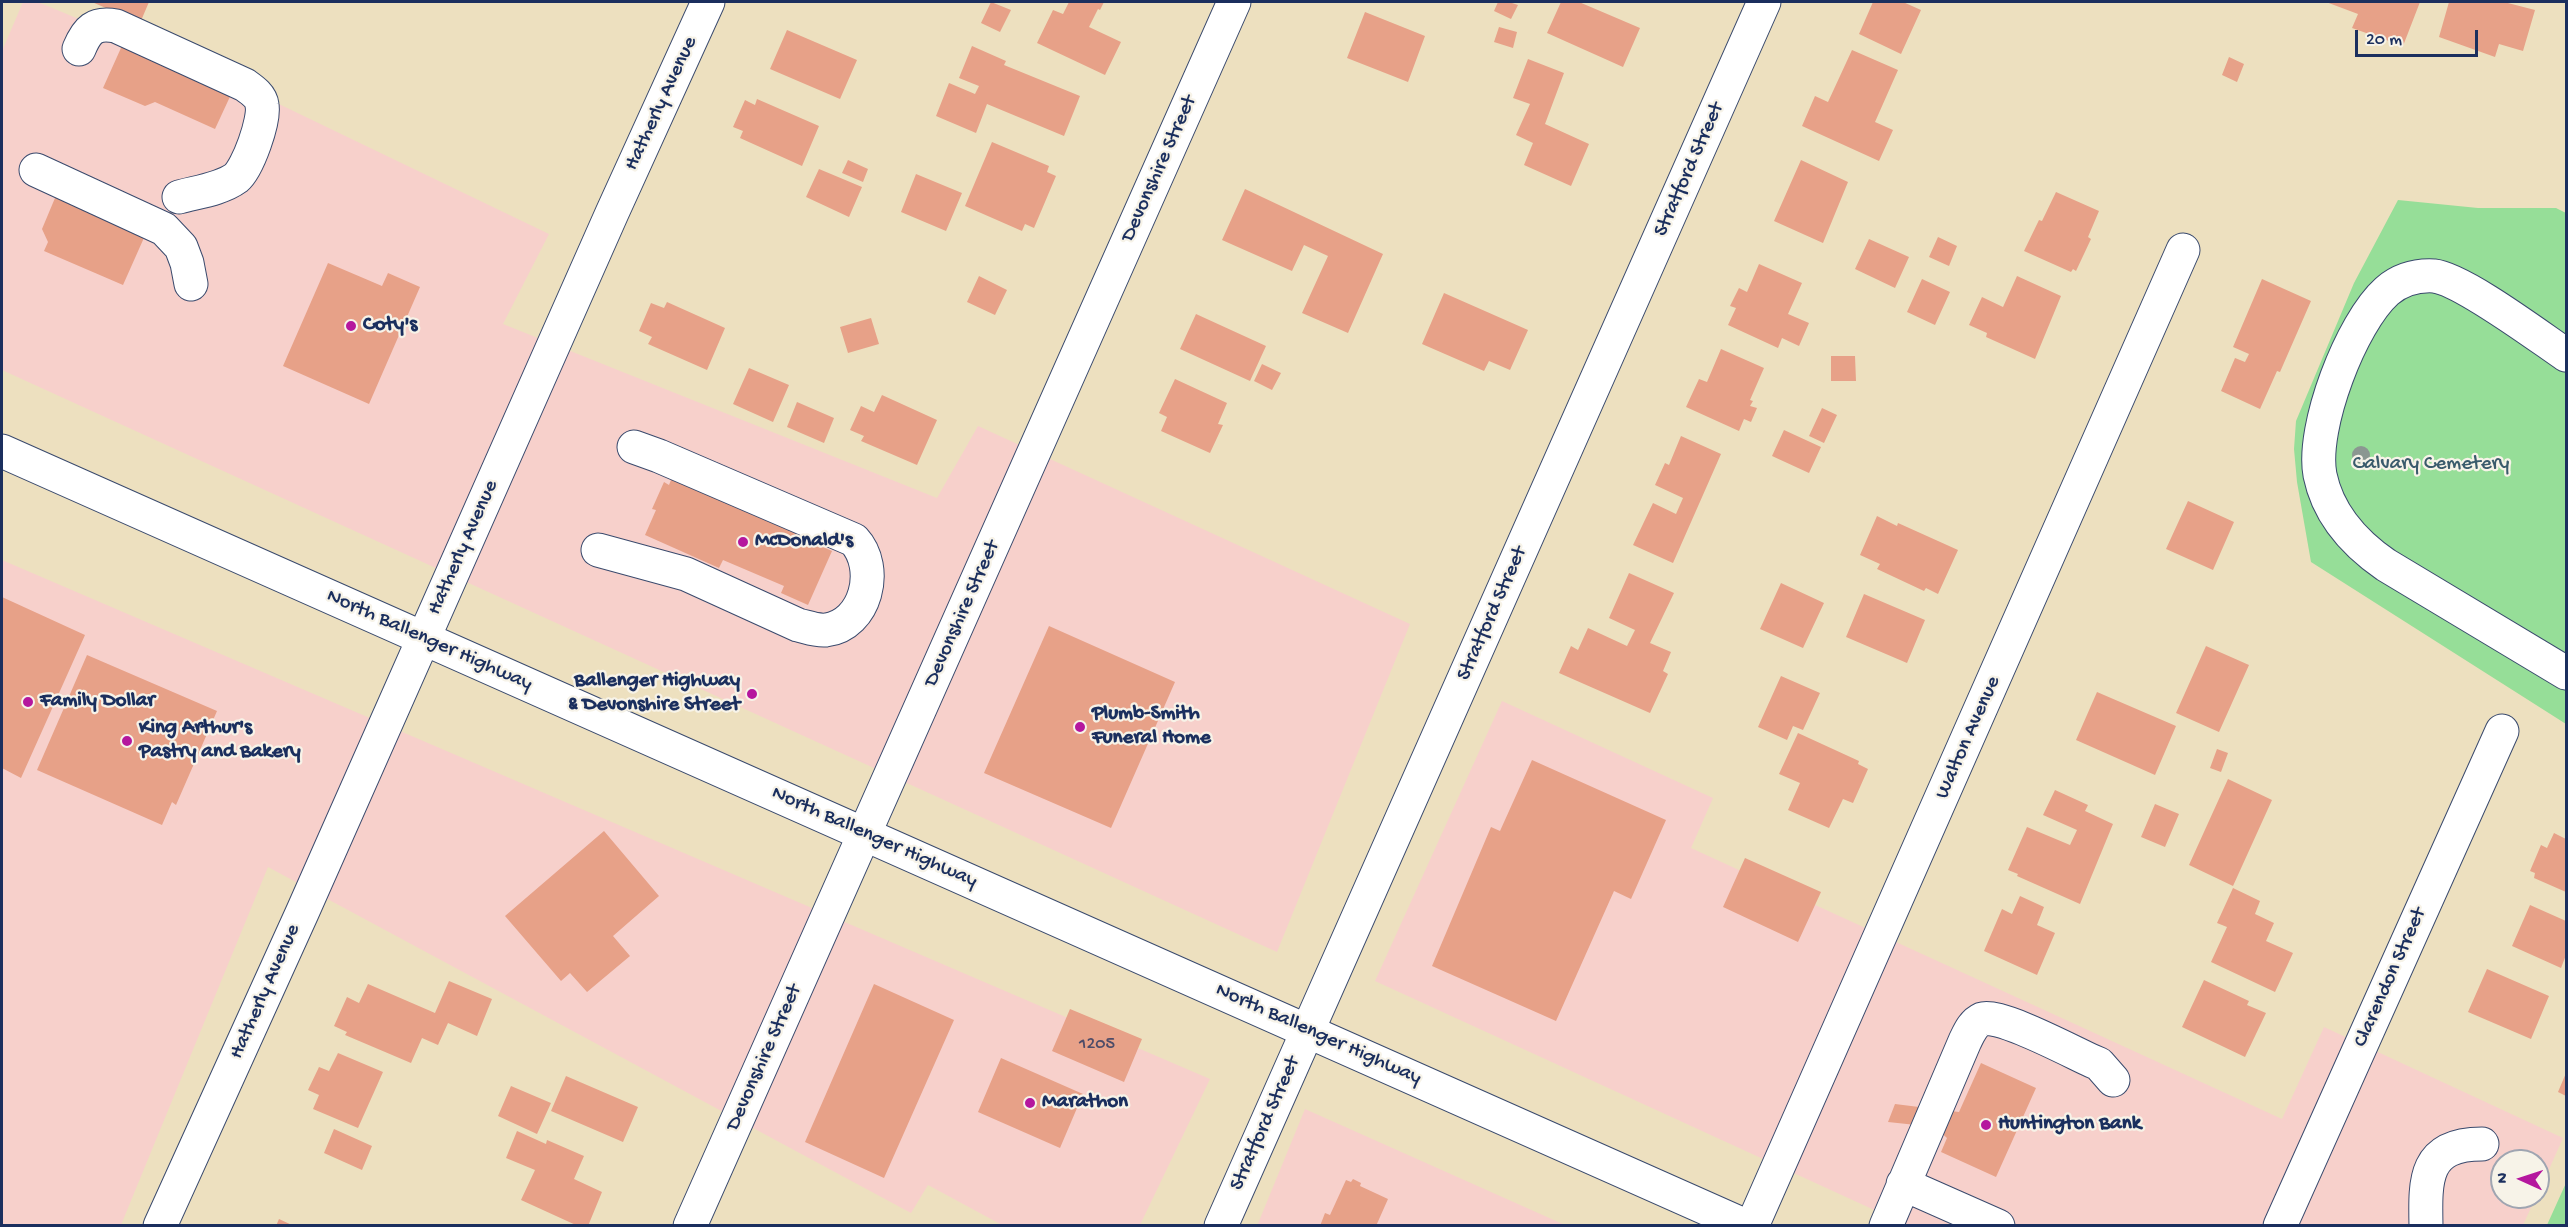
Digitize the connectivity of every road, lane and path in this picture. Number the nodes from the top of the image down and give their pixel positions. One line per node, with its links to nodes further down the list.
1 (708, 2): 13 (street, Hatherly Avenue)
2 (1234, 2): 16 (street, Devonshire Street)
3 (1764, 2): 17 (street, Stratford Street)
4 (79, 50): 6 (street)
5 (36, 170): 8 (street)
6 (179, 197)
7 (2183, 250): 25 (street, Walton Avenue)
8 (191, 284)
9 (2566, 355): 14 (street)
10 (634, 447): 12 (street)
11 (2, 451): 13 (street, North Ballenger Highway)
12 (598, 550)
13 (423, 639): 16 (street, North Ballenger Highway); 21 (street, Hatherly Avenue)
14 (2566, 673)
15 (2502, 731): 28 (street, Clarendon Street)
16 (865, 834): 17 (street, North Ballenger Highway); 22 (street, Devonshire Street)
17 (1308, 1030): 23 (street, Stratford Street); 24 (street, North Ballenger Highway)
18 (2114, 1080): 20 (street)
19 (2482, 1144): 29 (street)
20 (1903, 1184): 26 (street); 27 (street)
21 (160, 1226)
22 (690, 1226)
23 (1221, 1226)
24 (1746, 1226)
25 (1752, 1226)
26 (1886, 1226)
27 (1998, 1226)
28 (2280, 1226)
29 (2426, 1226)

